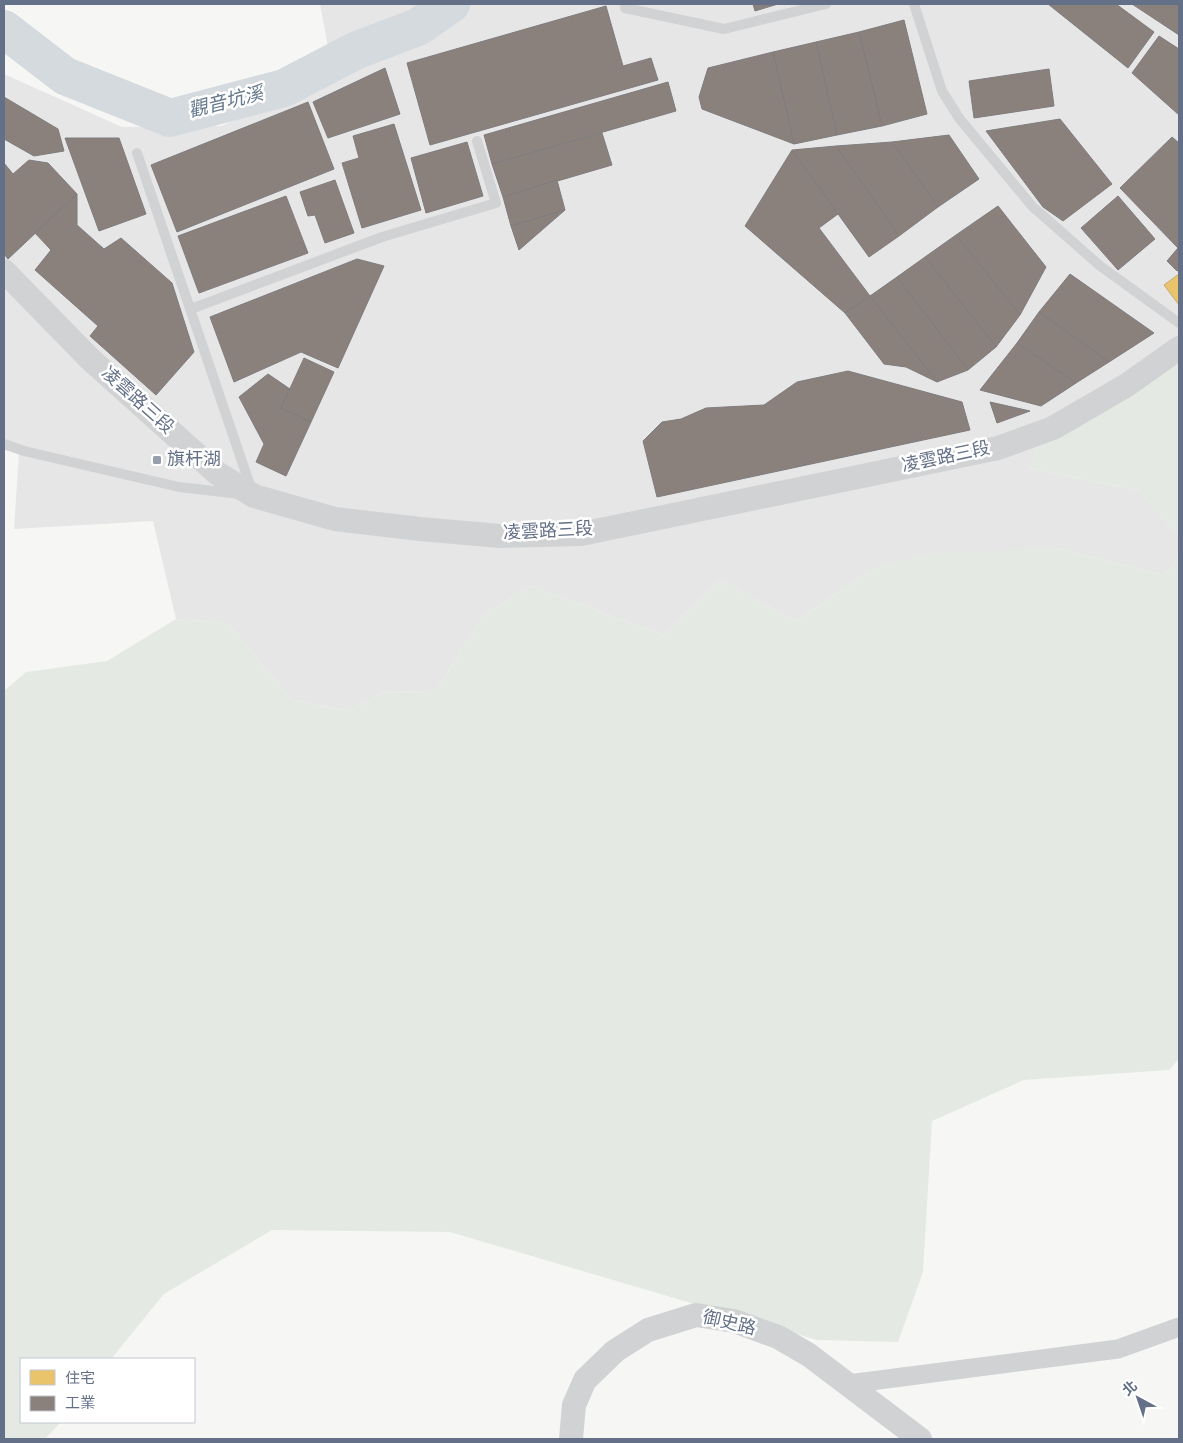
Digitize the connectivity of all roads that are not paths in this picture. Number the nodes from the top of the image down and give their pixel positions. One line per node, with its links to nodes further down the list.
1 (826, 4): 3 (lane)
2 (914, 4): 8 (lane)
3 (625, 8)
4 (477, 141): 7 (lane)
5 (138, 154): 7 (lane)
6 (4, 271): 11 (street, 凌雲路三段)
7 (191, 309): 11 (lane)
8 (1179, 323)
9 (1179, 348): 11 (street, 凌雲路三段)
10 (4, 444): 11 (lane)
11 (254, 496)
12 (1179, 1327): 13 (street)
13 (848, 1384): 14 (street, 御史路); 15 (street, 御史路)
14 (571, 1439)
15 (920, 1439)

